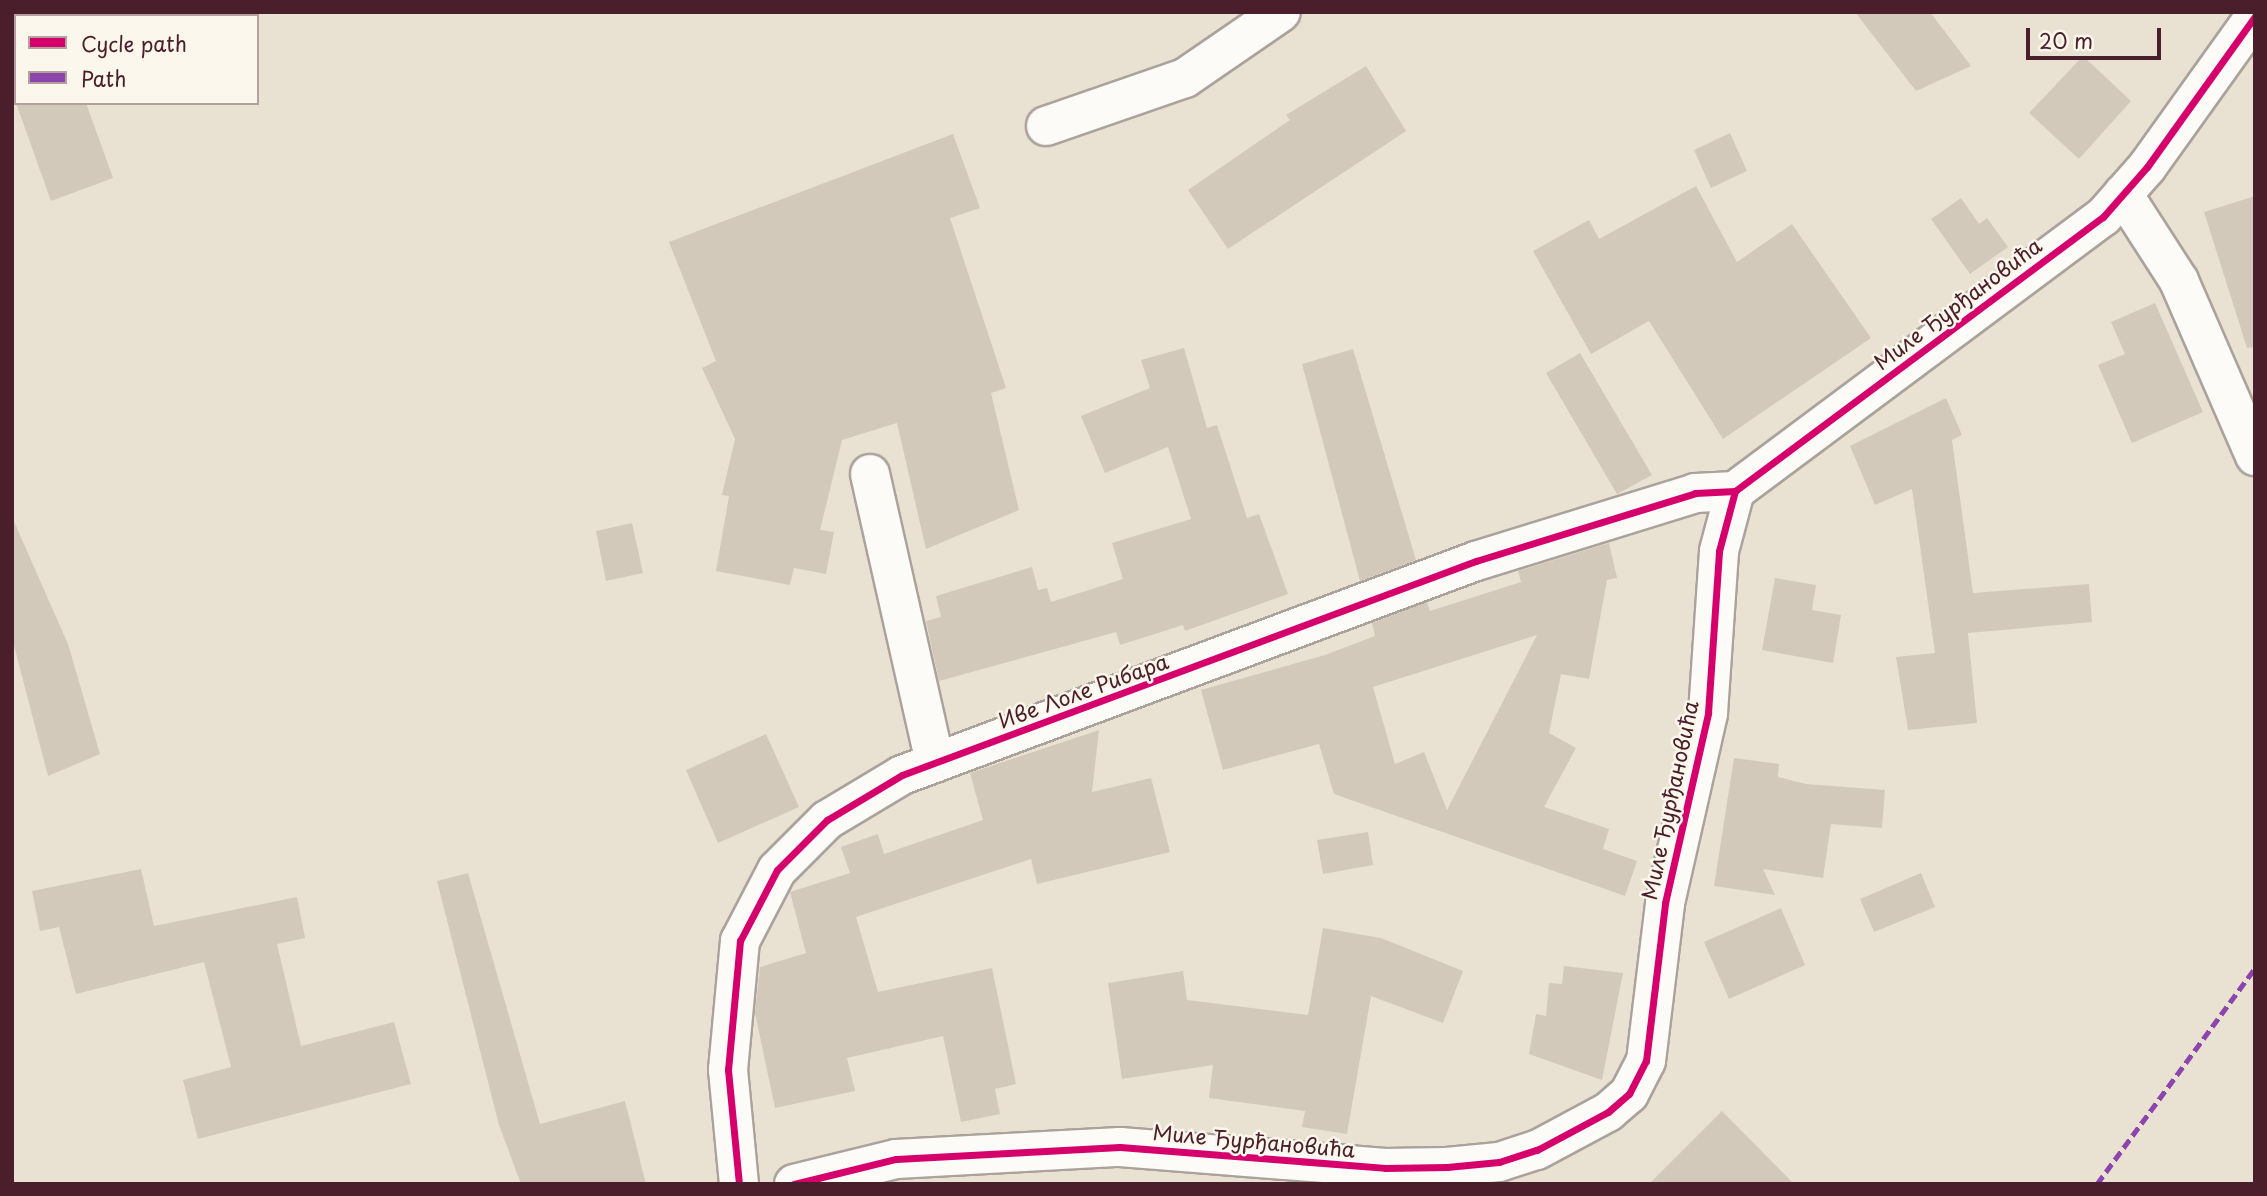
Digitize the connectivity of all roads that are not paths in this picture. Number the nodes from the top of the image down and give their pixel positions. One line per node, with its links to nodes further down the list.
1 (1281, 12): 3 (street)
2 (2247, 21): 4 (street, Миле Ђурђановића)
3 (1046, 126)
4 (2123, 194): 5 (street); 7 (street, Миле Ђурђановића)
5 (2255, 456)
6 (870, 474): 8 (street)
7 (1735, 491): 8 (street, Иве Лоле Рибара); 10 (street, Миле Ђурђановића)
8 (935, 763): 9 (street, Иве Лоле Рибара)
9 (739, 1184)
10 (794, 1184)

